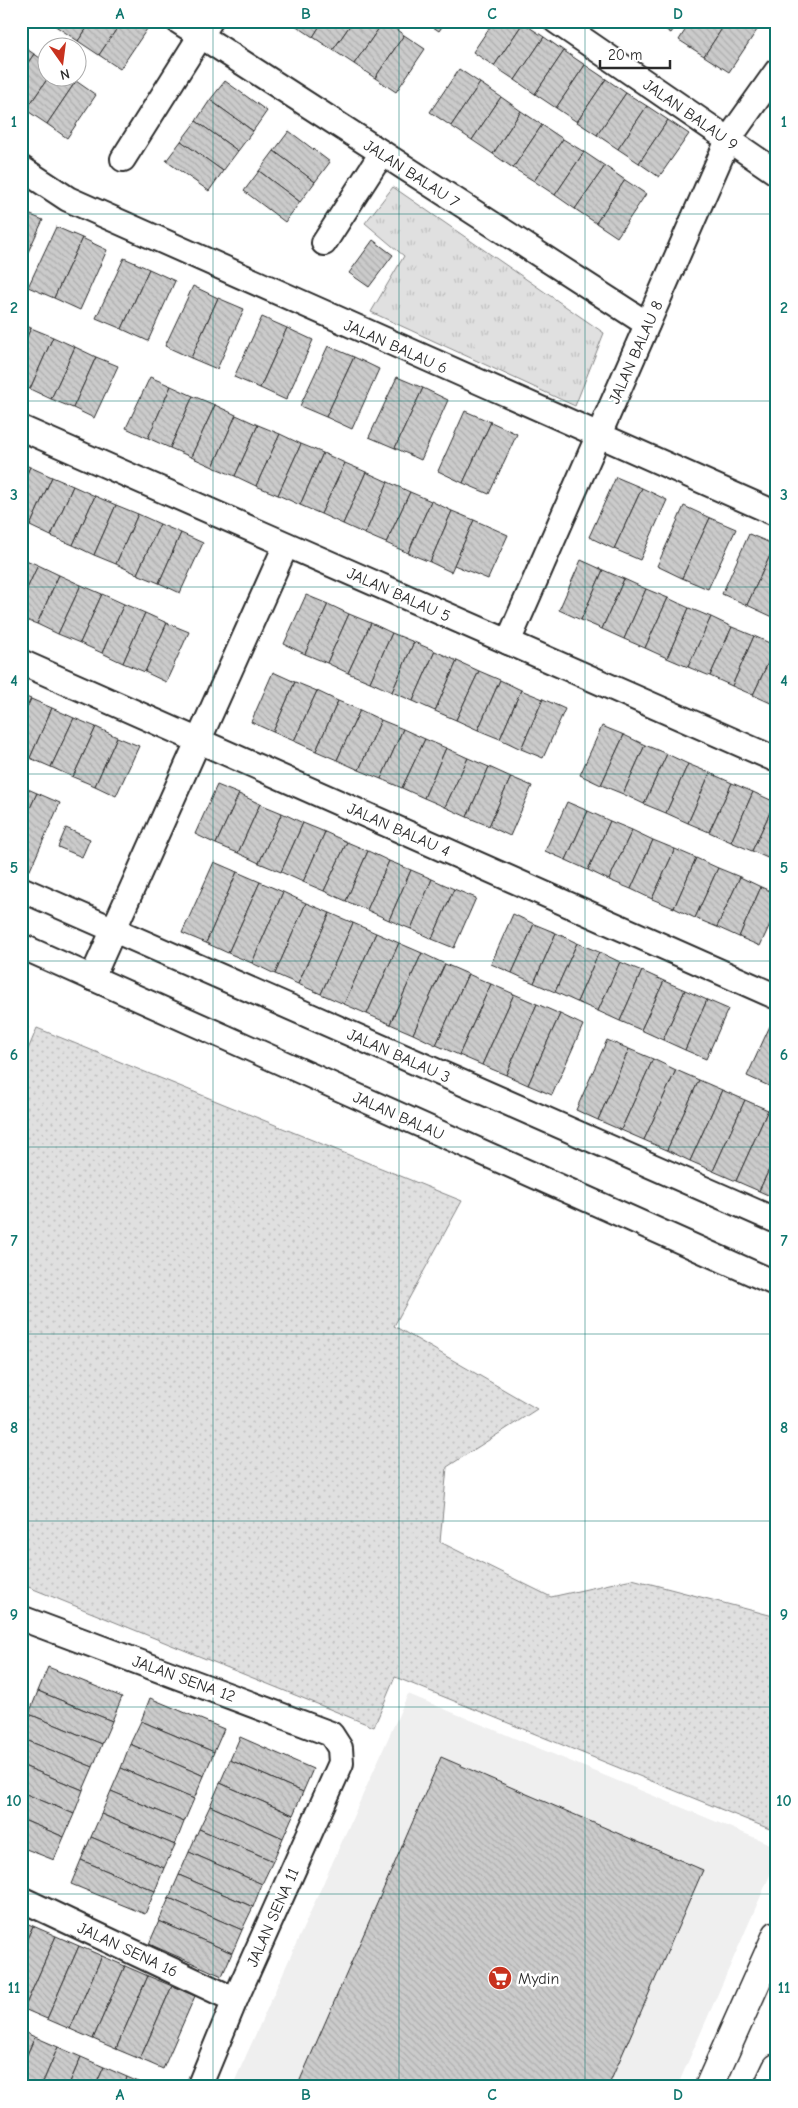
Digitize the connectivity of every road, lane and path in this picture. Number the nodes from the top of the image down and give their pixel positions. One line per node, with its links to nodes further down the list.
1 (178, 21): 3 (street, JALAN BALAU 7)
2 (556, 21): 5 (street, JALAN BALAU 9)
3 (205, 29): 6 (street, JALAN BALAU 7); 7 (street)
4 (777, 71): 5 (street, JALAN BALAU 8)
5 (728, 140): 9 (street, JALAN BALAU 9); 11 (street, JALAN BALAU 8)
6 (382, 153): 10 (street); 11 (street, JALAN BALAU 7)
7 (123, 159)
8 (21, 168): 13 (street, JALAN BALAU 6)
9 (777, 174)
10 (324, 243)
11 (647, 324): 13 (street, JALAN BALAU 8)
12 (21, 428): 15 (street, JALAN BALAU 5)
13 (598, 436): 14 (street, JALAN BALAU 6); 16 (street, JALAN BALAU 8)
14 (777, 514)
15 (286, 545): 16 (street, JALAN BALAU 5); 18 (street)
16 (508, 642): 19 (street, JALAN BALAU 5)
17 (21, 662): 18 (street, JALAN BALAU 4)
18 (198, 740): 21 (street); 24 (street, JALAN BALAU 4)
19 (777, 760)
20 (21, 889): 21 (street, JALAN BALAU 3)
21 (114, 930): 23 (street); 25 (street, JALAN BALAU 3)
22 (21, 946): 23 (street, JALAN BALAU)
23 (92, 978): 26 (street, JALAN BALAU)
24 (777, 997)
25 (777, 1221)
26 (777, 1284)
27 (21, 1618): 28 (street, JALAN SENA 12)
28 (340, 1748): 31 (street, JALAN SENA 11)
29 (21, 1899): 31 (street, JALAN SENA 16)
30 (777, 1935): 34 (main road)
31 (235, 2000): 33 (street, JALAN SENA 11)
32 (777, 2068): 35 (main road)
33 (198, 2087)
34 (708, 2087)
35 (768, 2087)

